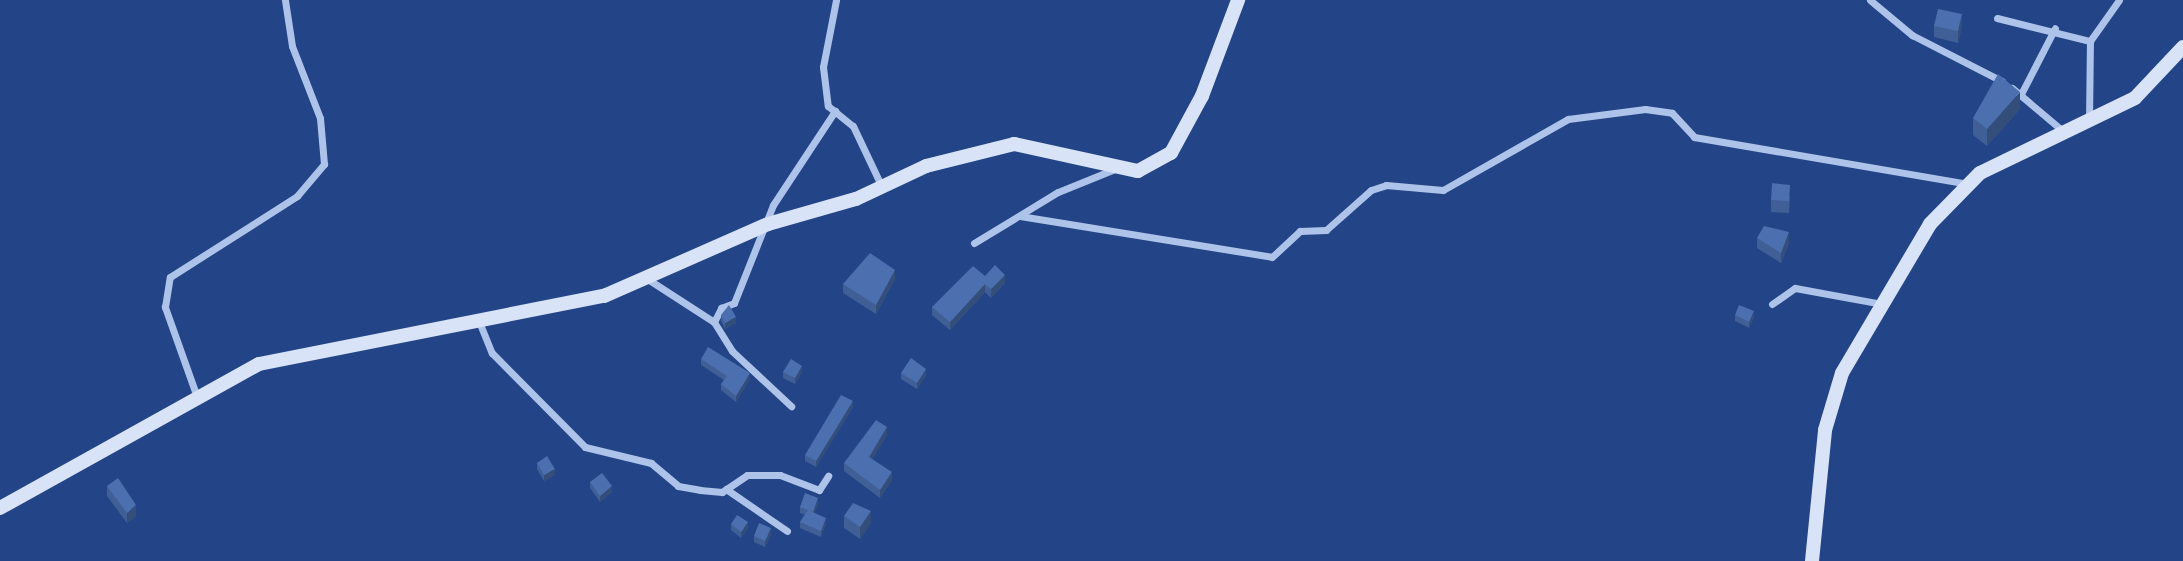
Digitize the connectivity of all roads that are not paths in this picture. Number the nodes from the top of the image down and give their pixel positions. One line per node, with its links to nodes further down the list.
1 (285, 0): 25 (street)
2 (836, 0): 11 (street)
3 (1238, 0): 14 (street)
4 (1870, 0): 10 (street)
5 (2119, 0): 8 (street)
6 (1997, 18): 7 (street)
7 (2055, 28): 8 (street); 10 (street)
8 (2090, 41): 12 (street)
9 (2183, 47): 12 (street)
10 (2021, 94): 13 (street)
11 (835, 111): 16 (street); 18 (street)
12 (2089, 121): 13 (street)
13 (2065, 132): 15 (street)
14 (1117, 167): 16 (street); 17 (street)
15 (1969, 184): 17 (street); 22 (street)
16 (882, 187): 18 (street)
17 (1020, 216): 19 (street)
18 (768, 224): 20 (street); 24 (street)
19 (974, 243)
20 (645, 278): 23 (street); 24 (street)
21 (1772, 304): 22 (street)
22 (1883, 304): 31 (street)
23 (477, 318): 25 (street); 28 (street)
24 (714, 322): 26 (street)
25 (199, 403): 29 (street)
26 (791, 406)
27 (828, 476): 28 (street)
28 (726, 489): 30 (street)
29 (0, 508)
30 (787, 531)
31 (1812, 561)

